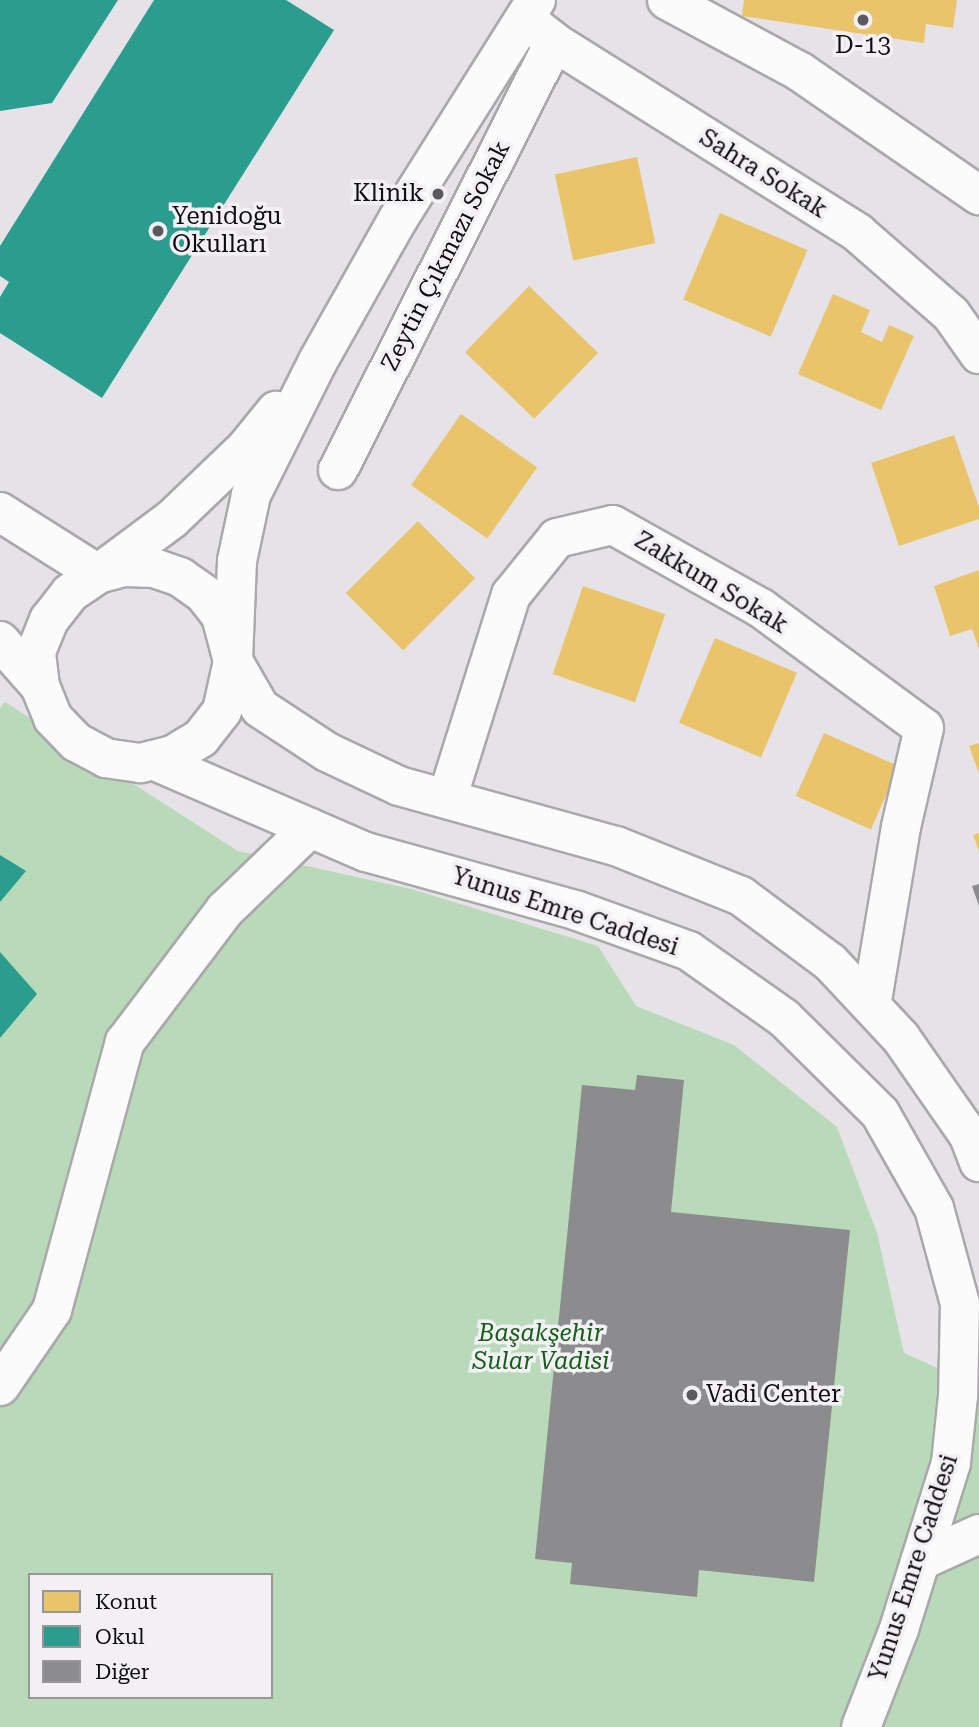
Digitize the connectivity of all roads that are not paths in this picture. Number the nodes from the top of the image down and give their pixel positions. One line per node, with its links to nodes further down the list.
1 (667, 0): 3 (street)
2 (539, 20): 4 (street, Sahra Sokak); 5 (street); 6 (street, Zeytin Çıkmazı Sokak)
3 (979, 195)
4 (979, 354)
5 (318, 360): 8 (street); 10 (street)
6 (338, 470)
7 (0, 512): 8 (street)
8 (97, 574): 10 (street, Yunus Emre Caddesi); 11 (street, Yunus Emre Caddesi)
9 (0, 641): 11 (street, Yunus Emre Caddesi)
10 (233, 661): 12 (street, Yunus Emre Caddesi); 13 (street, Yunus Emre Caddesi)
11 (40, 686): 12 (street, Yunus Emre Caddesi)
12 (153, 760): 14 (street, Yunus Emre Caddesi)
13 (447, 799): 15 (street, Yunus Emre Caddesi); 15 (street, Zakkum Sokak)
14 (310, 828): 17 (street); 19 (street, Yunus Emre Caddesi)
15 (871, 1006): 16 (street, Yunus Emre Caddesi)
16 (979, 1162)
17 (0, 1386)
18 (979, 1534): 19 (street)
19 (920, 1561): 20 (street, Yunus Emre Caddesi)
20 (861, 1727)

